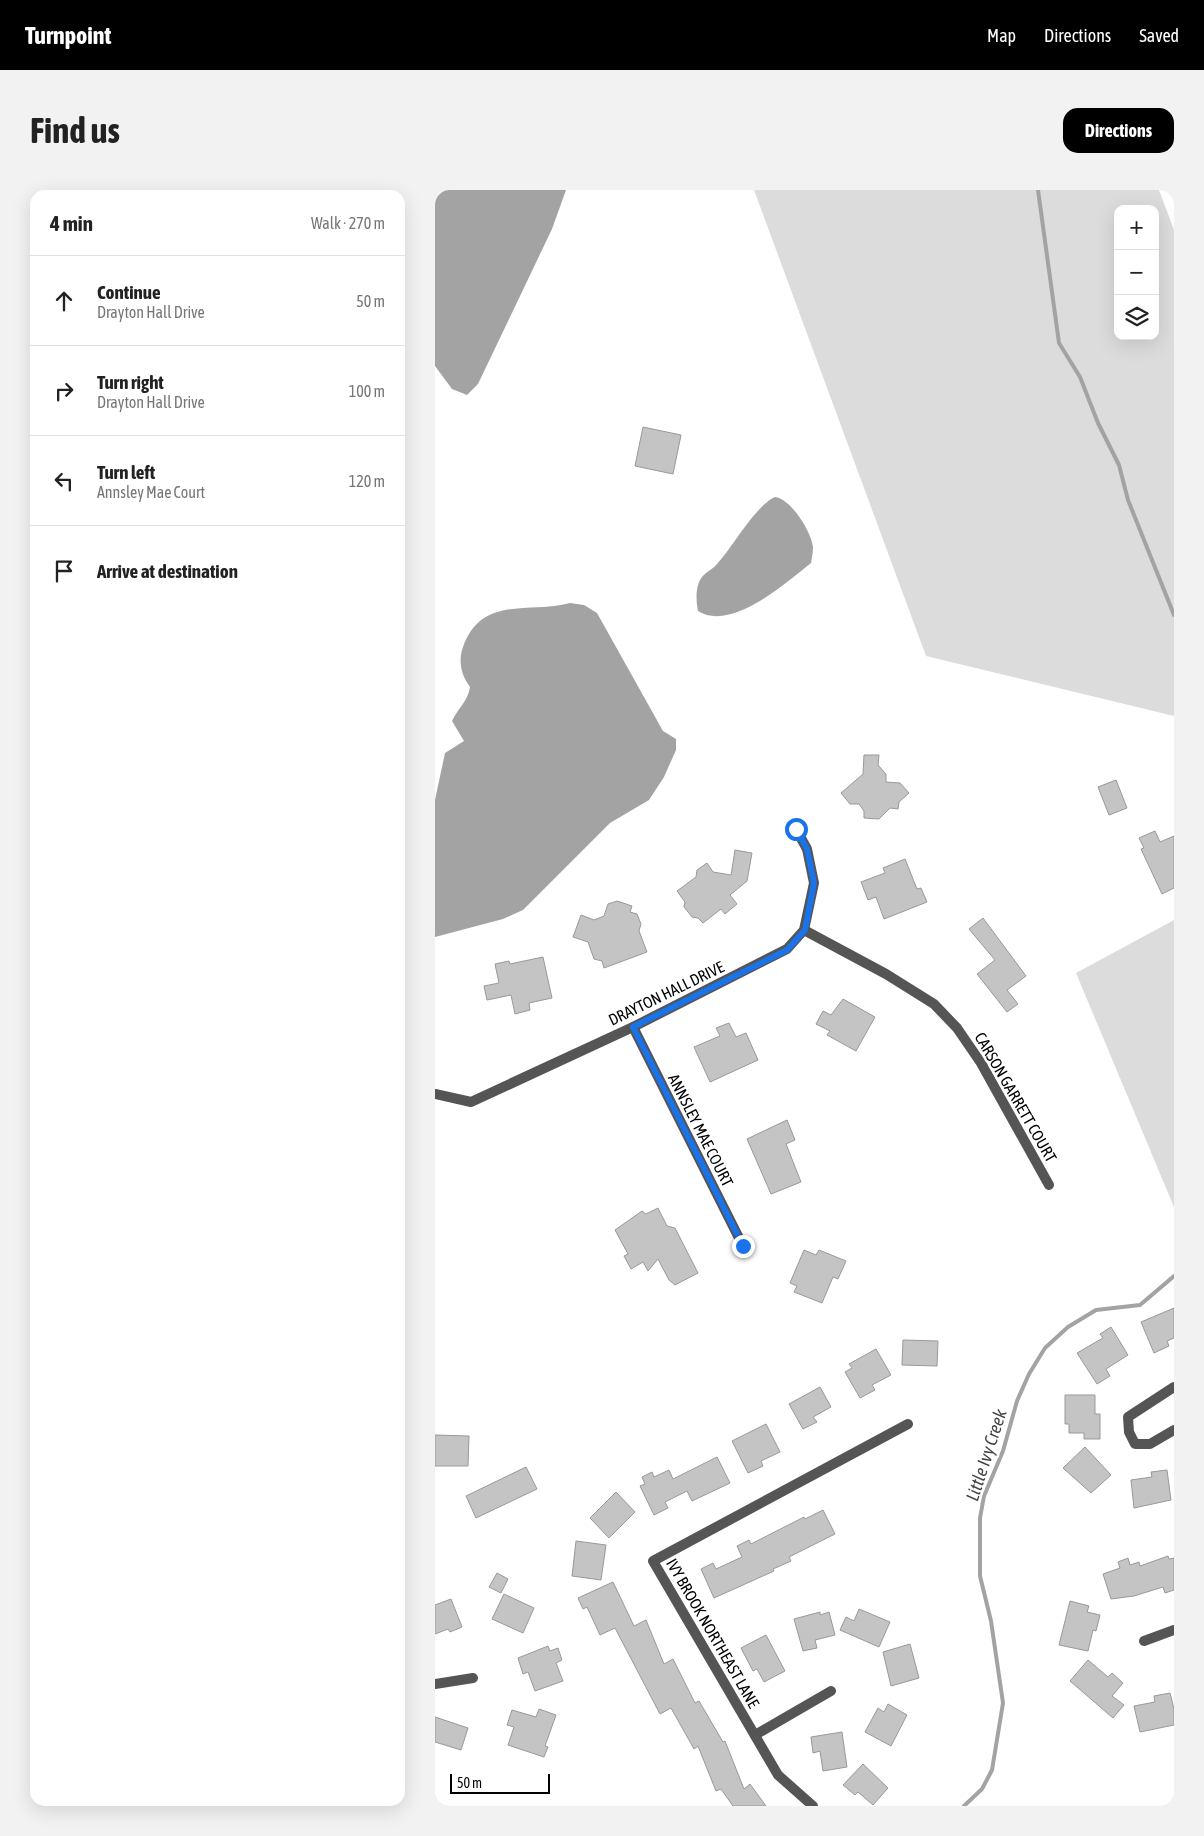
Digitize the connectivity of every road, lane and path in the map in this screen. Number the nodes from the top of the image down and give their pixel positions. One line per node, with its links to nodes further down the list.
1 (796, 829): 2 (street)
2 (805, 930): 3 (street, DRAYTON HALL DRIVE); 5 (street, CARSON GARRETT COURT)
3 (633, 1027): 4 (street, DRAYTON HALL DRIVE); 6 (street, ANNSLEY MAE COURT)
4 (435, 1094)
5 (1049, 1185)
6 (743, 1246)
7 (1174, 1387): 9 (street)
8 (908, 1424): 15 (street, IVY BROOK NORTHEAST LANE)
9 (1174, 1430)
10 (1174, 1630): 11 (street)
11 (1144, 1641)
12 (473, 1678): 13 (street)
13 (435, 1684)
14 (831, 1691): 15 (street)
15 (755, 1735): 16 (street, IVY BROOK NORTHEAST LANE)
16 (813, 1806)

